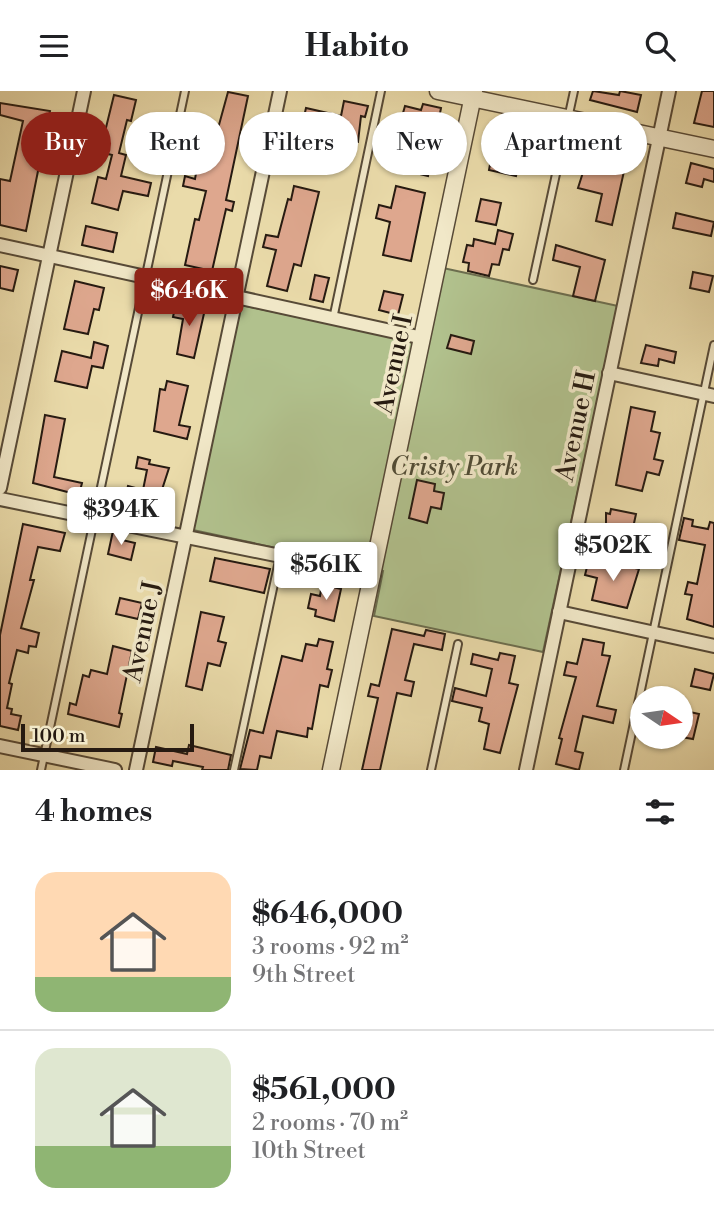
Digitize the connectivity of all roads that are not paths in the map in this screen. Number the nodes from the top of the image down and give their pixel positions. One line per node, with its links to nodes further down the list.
1 (84, 91): 16 (street)
2 (185, 91): 17 (lane)
3 (280, 91): 19 (street, Avenue J)
4 (381, 91): 20 (lane)
5 (438, 91): 8 (street)
6 (574, 91): 10 (lane)
7 (669, 91): 12 (street, Avenue H)
8 (474, 95): 9 (street); 21 (street, Avenue I)
9 (543, 112)
10 (569, 112)
11 (647, 135): 12 (street)
12 (659, 138): 13 (street); 23 (street, Avenue H)
13 (714, 149)
14 (556, 175): 18 (lane)
15 (0, 245): 16 (street)
16 (49, 255): 17 (street); 25 (street)
17 (145, 277): 19 (street); 27 (lane)
18 (533, 280)
19 (236, 298): 20 (street); 28 (street, Avenue J)
20 (333, 319): 21 (street)
21 (423, 338): 30 (street, Avenue I)
22 (714, 345): 24 (lane)
23 (609, 373): 24 (street); 31 (street, Avenue H)
24 (709, 394): 32 (lane)
25 (0, 488)
26 (0, 499): 27 (street)
27 (94, 518): 28 (street); 36 (lane)
28 (186, 536): 29 (street); 39 (street, Avenue J)
29 (280, 556): 30 (street); 40 (lane)
30 (374, 575): 41 (street, Avenue I)
31 (559, 612): 32 (street); 43 (street, Avenue H)
32 (653, 633): 34 (street); 44 (lane)
33 (458, 644): 42 (lane)
34 (714, 646)
35 (0, 746): 36 (street)
36 (44, 755): 37 (lane); 38 (street)
37 (41, 770)
38 (115, 770)
39 (136, 770)
40 (234, 770)
41 (331, 770)
42 (431, 770)
43 (526, 770)
44 (624, 770)

